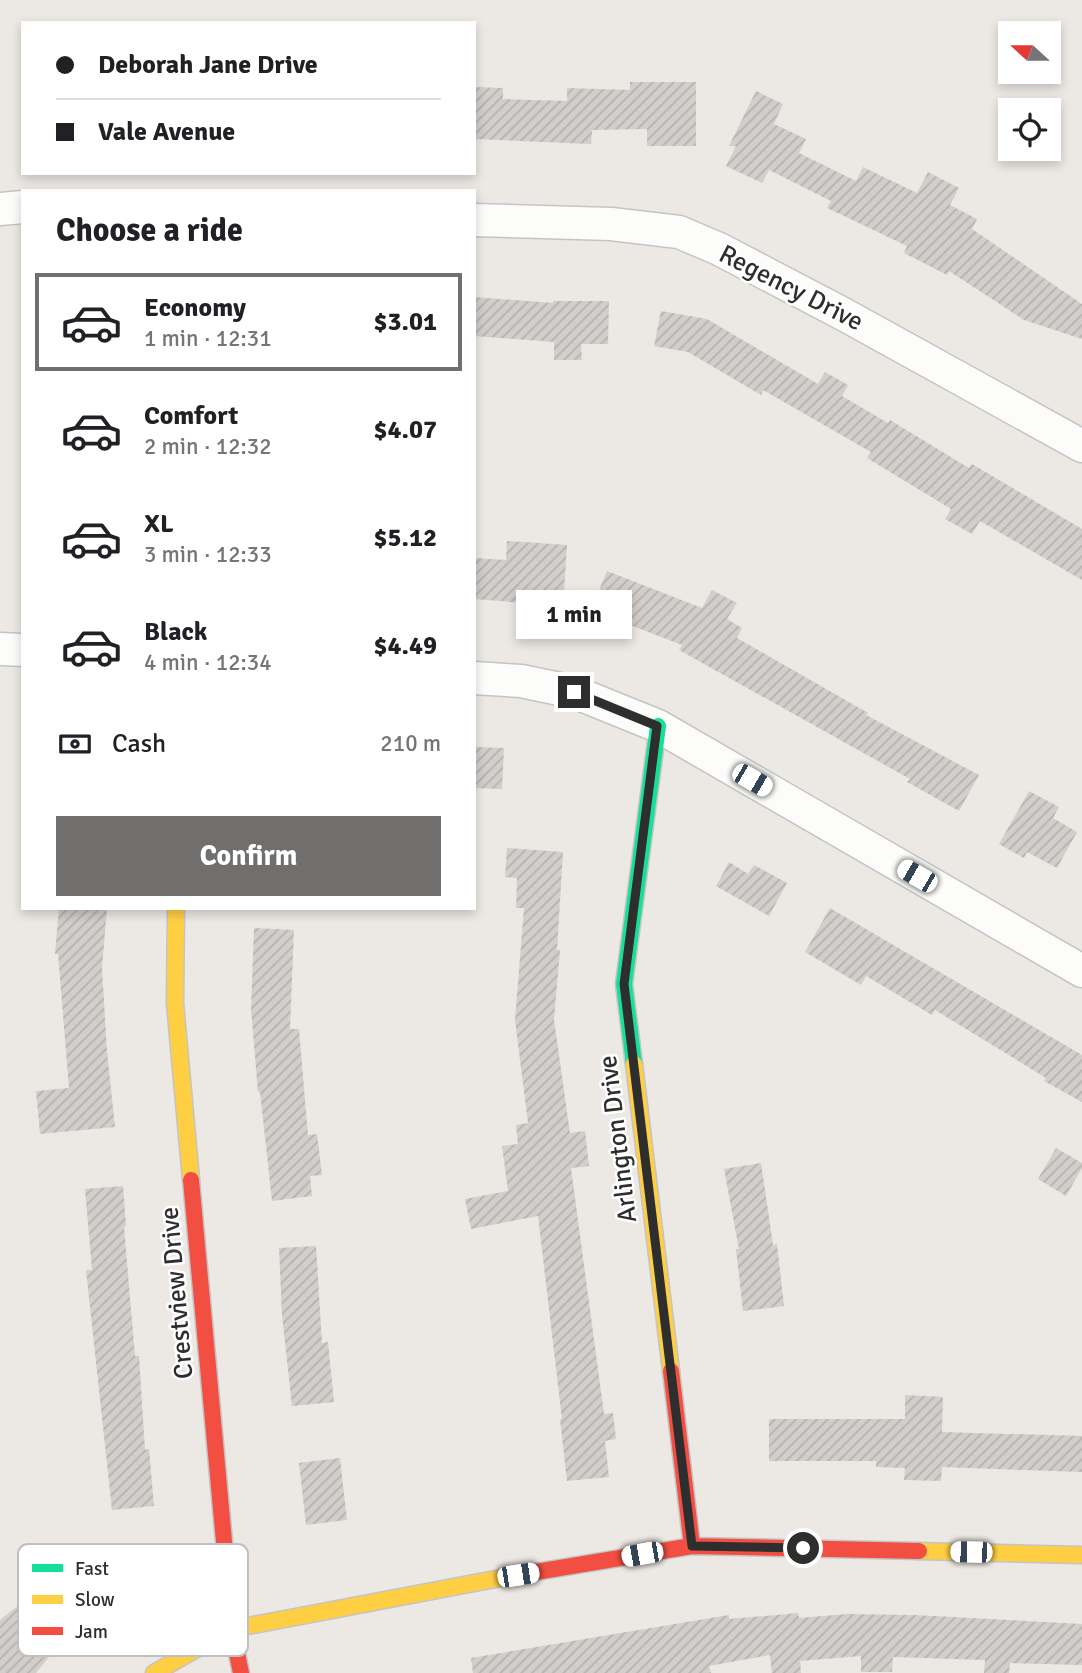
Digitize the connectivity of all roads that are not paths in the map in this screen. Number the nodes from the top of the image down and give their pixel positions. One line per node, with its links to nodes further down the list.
1 (21, 207): 2 (street)
2 (0, 209)
3 (476, 220): 4 (street, Regency Drive)
4 (1082, 446)
5 (0, 649): 6 (street)
6 (21, 650)
7 (476, 678): 8 (street)
8 (657, 726): 10 (street); 12 (street, Arlington Drive)
9 (176, 910): 11 (street, Crestview Drive)
10 (1082, 971)
11 (224, 1544)
12 (692, 1546): 13 (street); 14 (street)
13 (1082, 1555)
14 (248, 1626)
15 (184, 1656): 16 (street)
16 (154, 1673)

